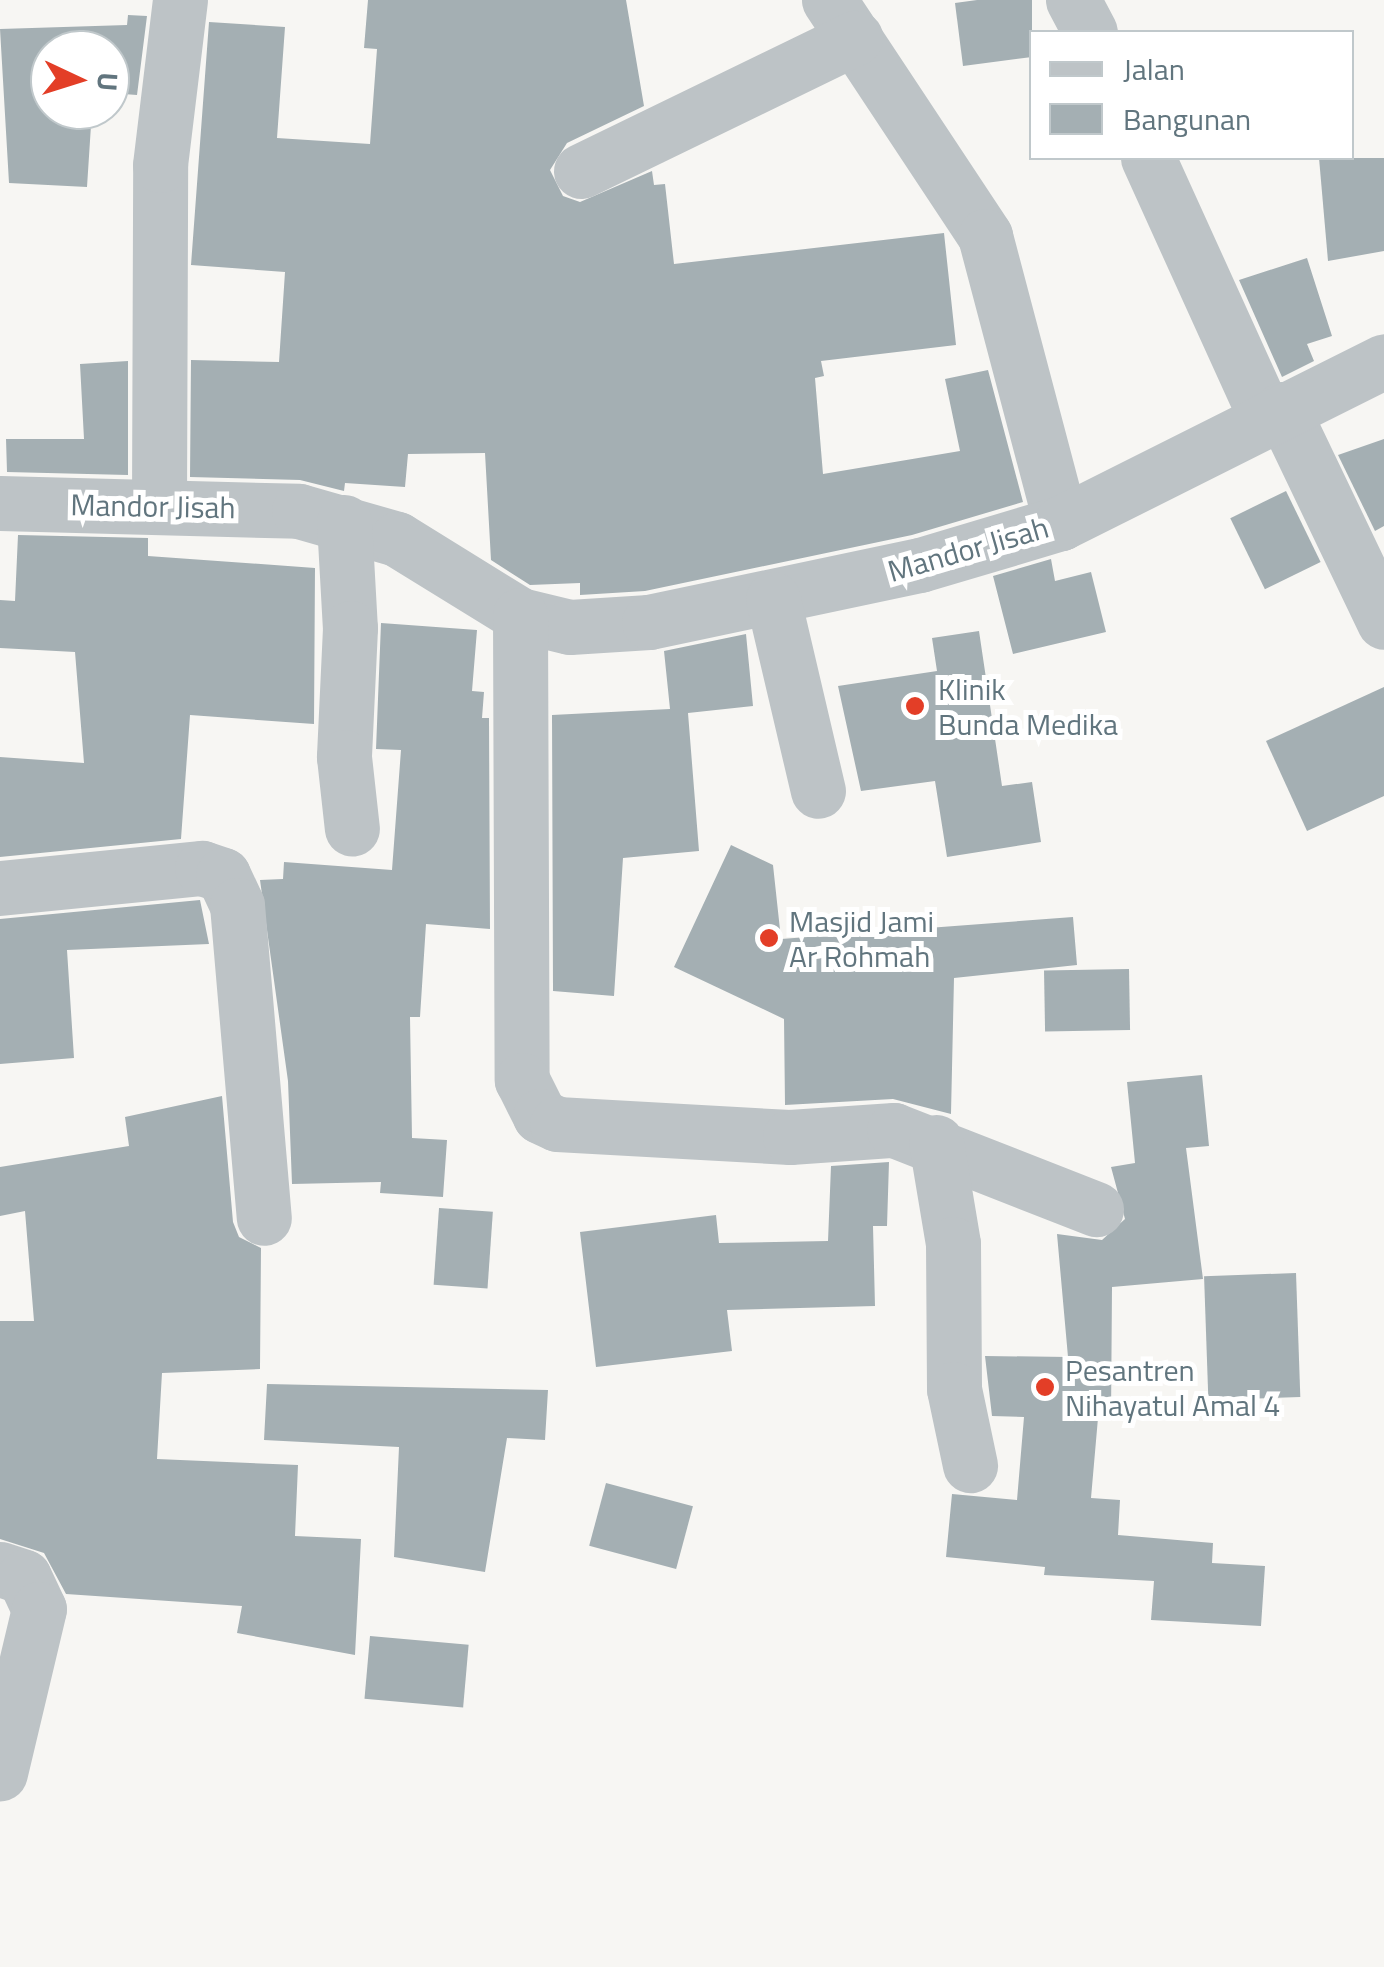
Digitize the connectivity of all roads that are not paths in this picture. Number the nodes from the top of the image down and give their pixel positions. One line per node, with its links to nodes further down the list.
1 (180, 0): 10 (street)
2 (1073, 0): 4 (street)
3 (837, 10): 6 (street); 12 (street)
4 (1089, 30)
5 (1149, 160): 8 (street)
6 (581, 171)
7 (1384, 361): 8 (street, Mandor Jisah)
8 (1274, 414): 12 (street, Mandor Jisah); 15 (street)
9 (0, 503): 10 (street, Mandor Jisah)
10 (158, 504): 11 (street, Mandor Jisah)
11 (344, 522): 14 (street, Mandor Jisah); 17 (street)
12 (1061, 523): 13 (street, Mandor Jisah)
13 (774, 599): 14 (street, Mandor Jisah); 16 (street)
14 (520, 615): 19 (street)
15 (1384, 622)
16 (818, 791)
17 (352, 829)
18 (0, 888): 21 (street)
19 (936, 1142): 20 (street); 22 (street)
20 (1096, 1210)
21 (264, 1218)
22 (970, 1465)
23 (0, 1570): 24 (street)
24 (0, 1773)

